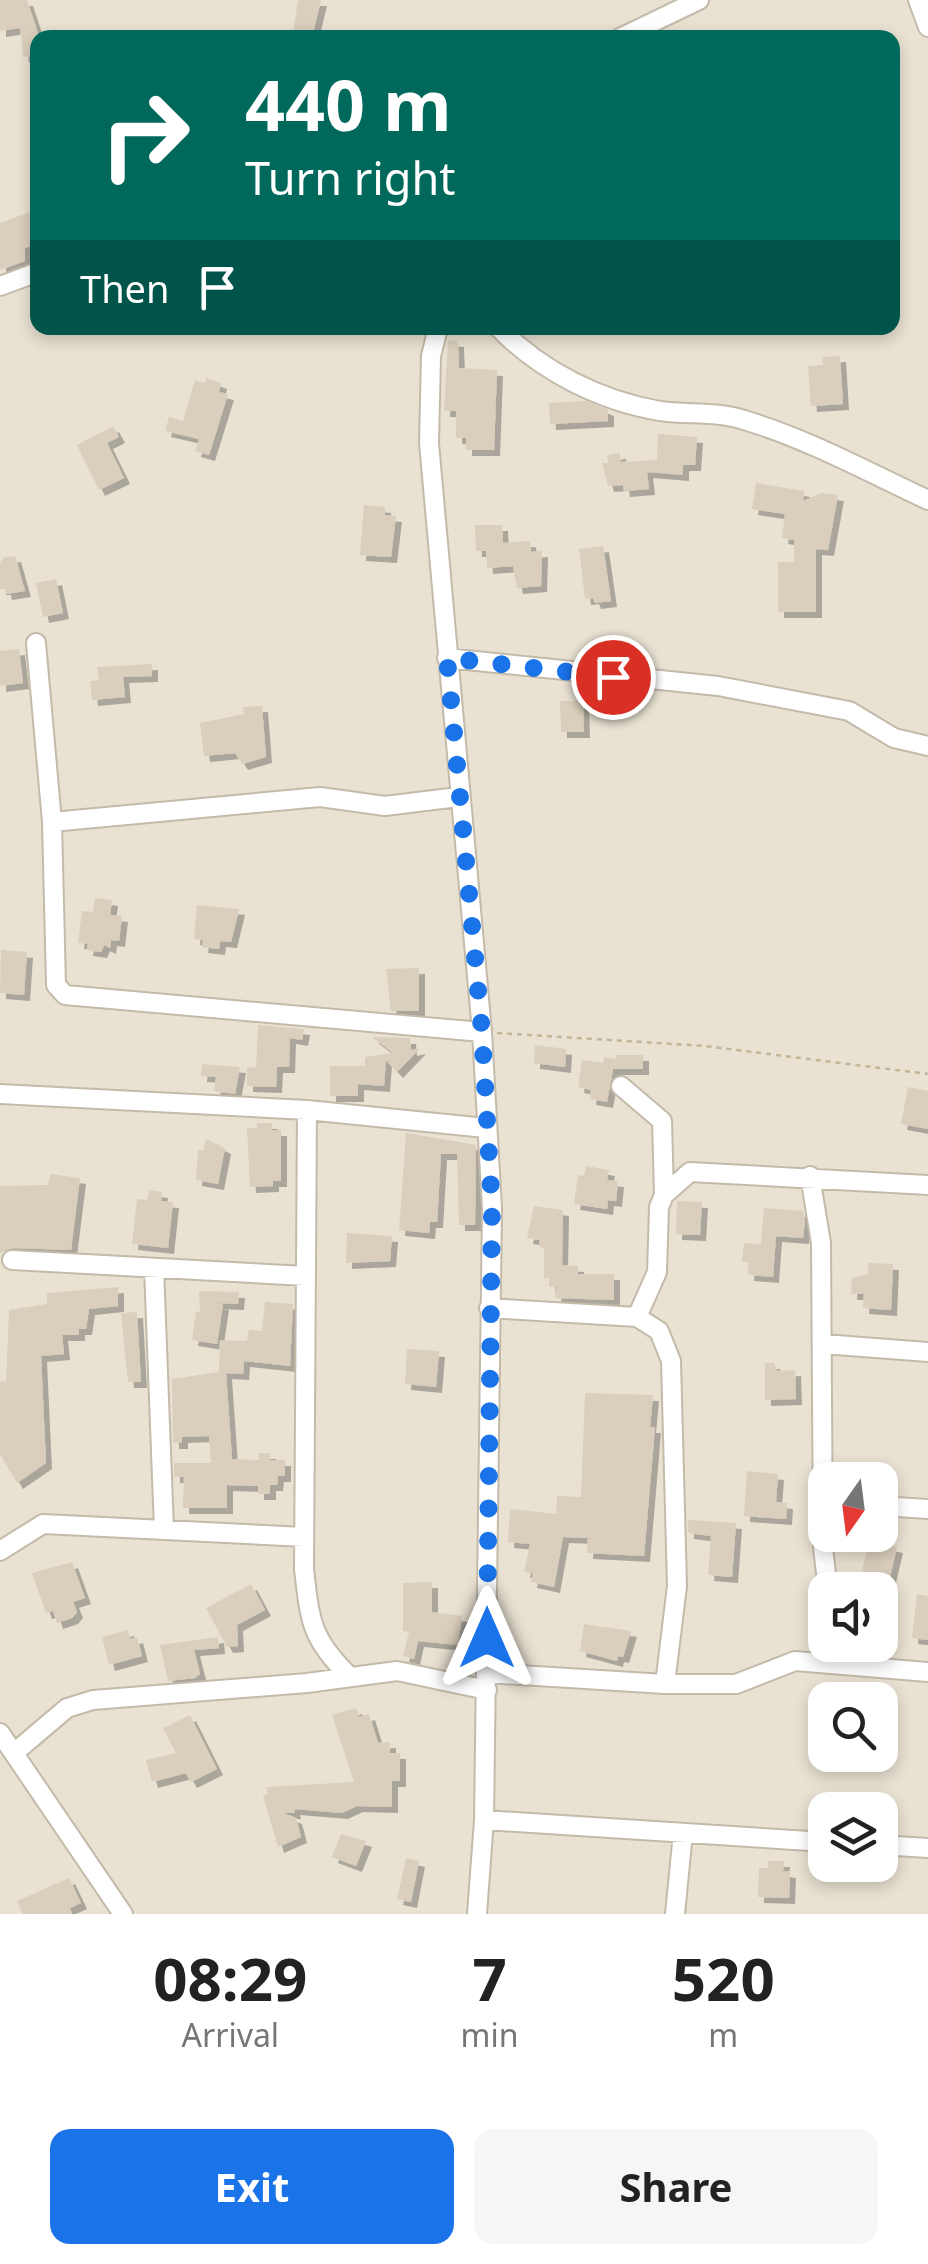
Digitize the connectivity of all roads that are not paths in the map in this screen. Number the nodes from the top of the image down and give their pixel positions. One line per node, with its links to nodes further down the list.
1 (699, 0): 4 (street)
2 (918, 0): 3 (street)
3 (928, 26)
4 (636, 30)
5 (30, 275): 6 (street)
6 (0, 286)
7 (436, 335): 11 (street)
8 (507, 335): 9 (street)
9 (923, 494)
10 (36, 643): 14 (street)
11 (447, 658): 12 (street); 13 (street)
12 (928, 746)
13 (458, 797): 14 (street); 15 (street)
14 (52, 822): 15 (street)
15 (482, 1032): 19 (street)
16 (621, 1086): 22 (street)
17 (0, 1094): 18 (street)
18 (307, 1110): 19 (street); 25 (street)
19 (486, 1128): 26 (street)
20 (810, 1176): 21 (street); 22 (street); 28 (street)
21 (928, 1185)
22 (664, 1195): 27 (street)
23 (12, 1260): 24 (street)
24 (154, 1268): 25 (street); 33 (street)
25 (306, 1276): 34 (street)
26 (489, 1308): 27 (street); 40 (street)
27 (636, 1317): 41 (street)
28 (823, 1344): 29 (street); 30 (street)
29 (928, 1352)
30 (824, 1462)
31 (898, 1507): 32 (street)
32 (928, 1509)
33 (164, 1530): 34 (street); 35 (street)
34 (304, 1537): 39 (street)
35 (0, 1551)
36 (808, 1657): 41 (street)
37 (870, 1662): 38 (street)
38 (928, 1672)
39 (350, 1677): 40 (street); 43 (street)
40 (487, 1681): 41 (street); 44 (street)
41 (665, 1684)
42 (0, 1734): 43 (street)
43 (14, 1753): 49 (street)
44 (484, 1820): 45 (street); 50 (street)
45 (683, 1833): 46 (street); 51 (street)
46 (808, 1841)
47 (898, 1846): 48 (street)
48 (928, 1848)
49 (123, 1914)
50 (477, 1914)
51 (674, 1914)

